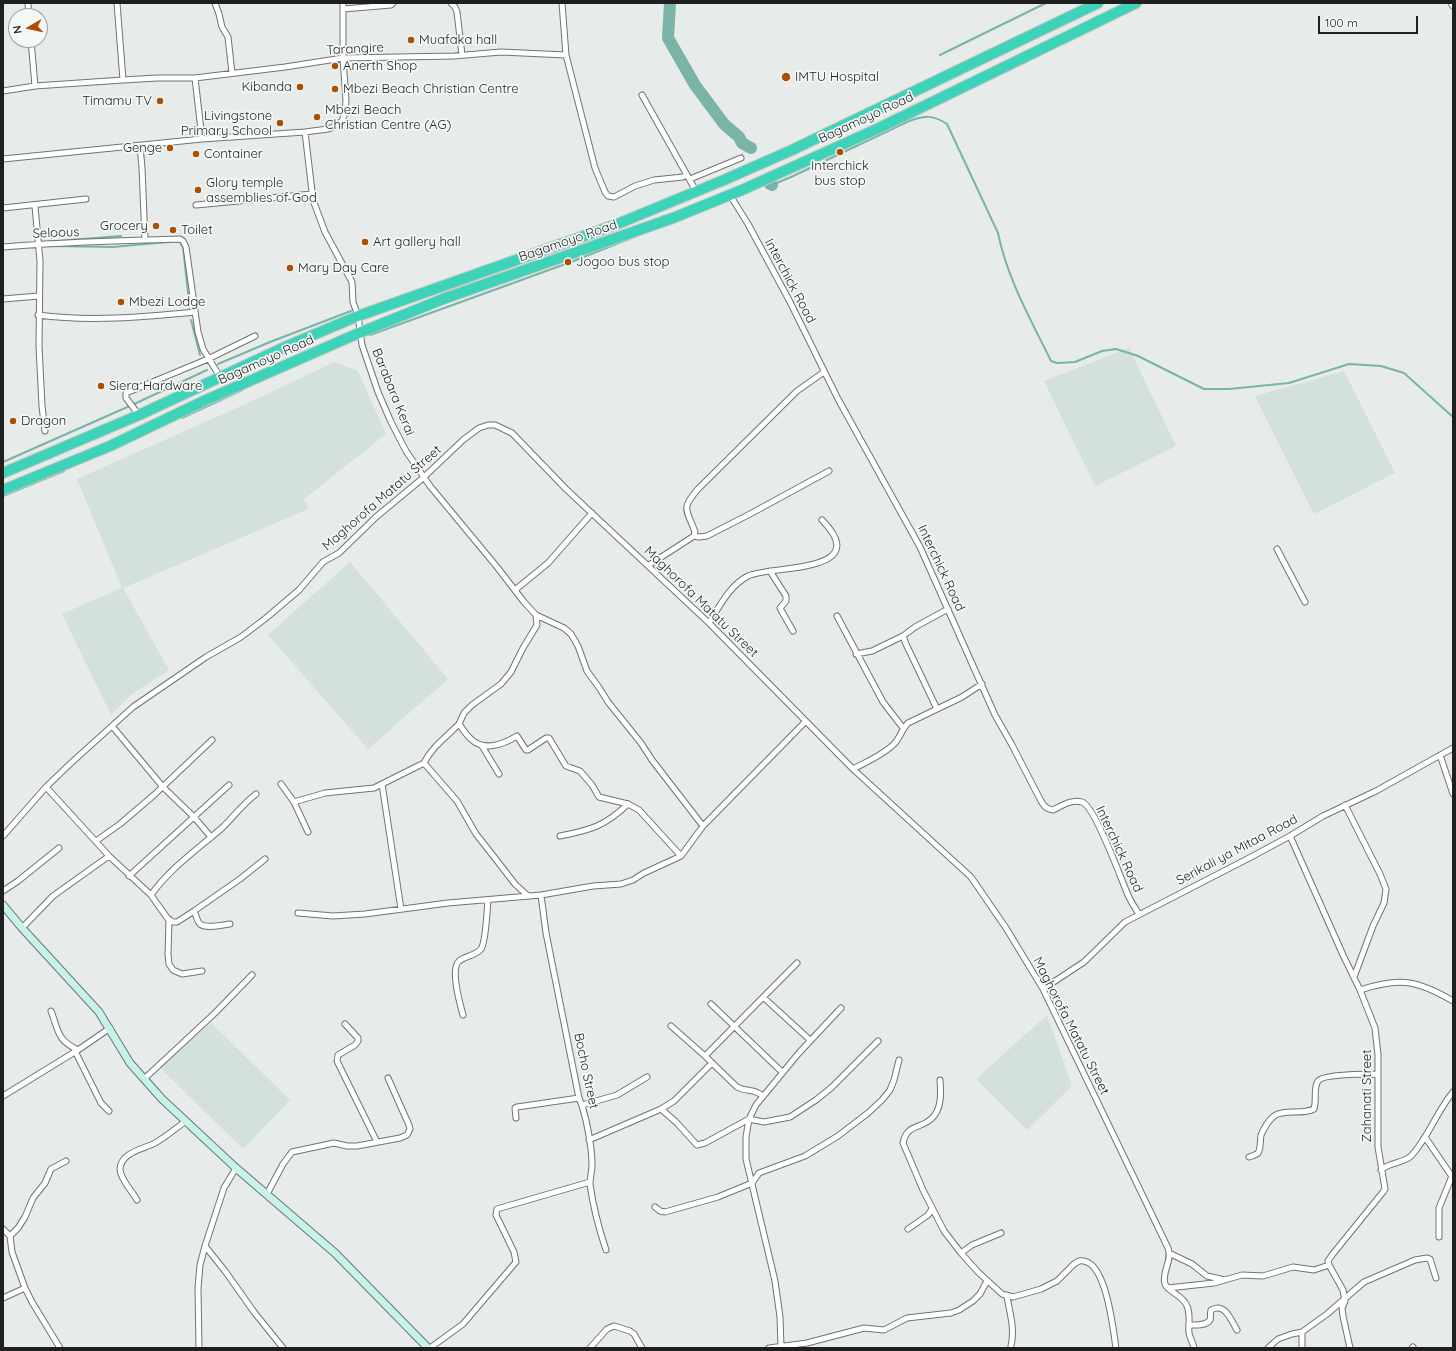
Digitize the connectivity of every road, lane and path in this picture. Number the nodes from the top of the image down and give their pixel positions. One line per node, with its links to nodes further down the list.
1 (116, 3): 17 (street)
2 (215, 3): 15 (street)
3 (393, 3): 9 (street)
4 (451, 3): 12 (street)
5 (562, 3): 13 (street)
6 (1098, 3): 27 (highway, Bagamoyo Road)
7 (1136, 3): 29 (highway, Bagamoyo Road)
8 (1451, 3): 10 (street)
9 (343, 6): 14 (street)
10 (1453, 6)
11 (32, 48): 18 (street)
12 (462, 55): 13 (street, Tarangire); 14 (street, Tarangire)
13 (566, 55): 26 (street)
14 (343, 58): 15 (street, Tarangire); 21 (street)
15 (232, 73): 16 (street, Tarangire)
16 (195, 78): 17 (street, Tarangire); 22 (street)
17 (123, 80): 18 (street, Tarangire)
18 (35, 86): 19 (street, Tarangire)
19 (3, 91)
20 (642, 95): 26 (street)
21 (305, 132): 22 (street); 28 (street, Barabara Kerai)
22 (202, 139): 23 (street)
23 (140, 146): 25 (street); 34 (street)
24 (741, 158): 26 (street)
25 (3, 159)
26 (688, 177): 27 (street)
27 (696, 192): 41 (highway, Bagamoyo Road)
28 (312, 194): 31 (street); 41 (street, Barabara Kerai)
29 (730, 195): 42 (highway, Bagamoyo Road); 45 (street, Interchick Road)
30 (86, 199): 32 (street)
31 (196, 205)
32 (35, 206): 33 (street); 35 (street)
33 (3, 208)
34 (145, 240): 35 (street, Seloous); 39 (street, Seloous)
35 (38, 244): 36 (street, Seloous); 37 (street)
36 (3, 247)
37 (39, 296): 38 (street); 40 (street)
38 (3, 299)
39 (195, 312): 40 (street); 44 (street, Seloous)
40 (38, 316): 48 (street)
41 (358, 316): 42 (street, Barabara Kerai); 46 (highway, Bagamoyo Road)
42 (359, 333): 51 (street, Barabara Kerai); 52 (highway, Bagamoyo Road)
43 (255, 336): 44 (street)
44 (208, 359): 46 (street, Seloous); 47 (street)
45 (824, 372): 55 (street); 61 (street, Interchick Road)
46 (220, 377): 47 (highway, Bagamoyo Road)
47 (139, 415): 50 (highway, Bagamoyo Road)
48 (45, 431)
49 (829, 471): 55 (street)
50 (3, 474)
51 (423, 478): 53 (street, Maghorofa Matatu Street); 59 (street, Barabara Kerai); 72 (street, Maghorofa Matatu Street)
52 (3, 490)
53 (592, 513): 57 (street, Maghorofa Matatu Street); 59 (street)
54 (822, 520): 58 (street)
55 (694, 536): 57 (street)
56 (1277, 549): 60 (street)
57 (649, 565): 64 (street, Maghorofa Matatu Street)
58 (770, 571): 64 (street); 65 (street)
59 (515, 590): 62 (street, Barabara Kerai)
60 (1305, 602)
61 (948, 609): 66 (street); 68 (street, Interchick Road)
62 (536, 615): 71 (street); 92 (street)
63 (837, 616): 67 (street)
64 (709, 623): 70 (street, Maghorofa Matatu Street)
65 (793, 631)
66 (903, 636): 67 (street); 69 (street)
67 (856, 654): 73 (street)
68 (982, 684): 69 (street); 113 (street, Interchick Road)
69 (937, 709): 73 (street)
70 (805, 722): 79 (street, Maghorofa Matatu Street); 92 (street)
71 (459, 724): 75 (street); 78 (street)
72 (112, 726): 84 (street, Maghorofa Matatu Street); 85 (street)
73 (903, 728): 79 (street)
74 (212, 740): 85 (street)
75 (482, 746): 80 (street); 89 (street)
76 (1453, 748): 77 (street, Serikali ya Mitaa Road)
77 (1440, 754): 87 (street); 90 (street, Serikali ya Mitaa Road)
78 (424, 763): 82 (street); 107 (street)
79 (853, 769): 121 (street, Maghorofa Matatu Street)
80 (499, 774)
81 (281, 784): 88 (street)
82 (382, 784): 88 (street); 110 (street)
83 (229, 785): 91 (street)
84 (46, 787): 94 (street, Maghorofa Matatu Street); 98 (street)
85 (163, 787): 91 (street); 98 (street)
86 (256, 794): 97 (street)
87 (1453, 794)
88 (294, 802): 93 (street)
89 (628, 804): 95 (street); 101 (street)
90 (1345, 805): 96 (street, Serikali ya Mitaa Road); 120 (street)
91 (194, 817): 97 (street); 103 (street)
92 (703, 826): 101 (street)
93 (308, 832)
94 (3, 836)
95 (560, 836)
96 (1290, 836): 113 (street, Serikali ya Mitaa Road); 120 (street, Zahanati Street)
97 (211, 837): 105 (street)
98 (96, 841): 100 (street)
99 (59, 848): 104 (street)
100 (109, 856): 103 (street); 116 (street)
101 (681, 856): 106 (street)
102 (265, 859): 111 (street)
103 (129, 876): 105 (street)
104 (3, 891)
105 (151, 895): 114 (street)
106 (541, 895): 107 (street); 148 (street, Bocho Street)
107 (528, 896): 108 (street)
108 (488, 900): 110 (street); 128 (street)
109 (3, 905): 116 (street)
110 (401, 909): 112 (street)
111 (194, 911): 114 (street); 115 (street)
112 (298, 913)
113 (1139, 914): 121 (street, Serikali ya Mitaa Road)
114 (169, 920): 118 (street)
115 (230, 924)
116 (22, 928): 132 (street)
117 (797, 963): 123 (street)
118 (202, 971)
119 (252, 975): 143 (street)
120 (1354, 977): 122 (street, Zahanati Street)
121 (1043, 989): 177 (street, Maghorofa Matatu Street)
122 (1360, 990): 124 (street); 140 (street, Zahanati Street)
123 (763, 997): 130 (street); 133 (street)
124 (1453, 1001)
125 (711, 1004): 130 (street)
126 (841, 1008): 133 (street)
127 (52, 1011): 135 (street)
128 (463, 1015)
129 (345, 1024): 157 (street)
130 (733, 1025): 136 (street); 139 (street)
131 (671, 1026): 136 (street)
132 (110, 1028): 135 (street); 143 (street)
133 (810, 1040): 139 (street)
134 (878, 1041): 153 (street)
135 (76, 1051): 146 (street); 151 (street)
136 (705, 1056): 138 (street)
137 (899, 1060): 164 (street)
138 (712, 1063): 147 (street); 150 (street)
139 (782, 1072): 147 (street)
140 (1378, 1074): 158 (street); 161 (street, Zahanati Street)
141 (647, 1077): 149 (street)
142 (388, 1078): 157 (street)
143 (144, 1079): 154 (street)
144 (940, 1080): 168 (street)
145 (1453, 1092): 155 (street)
146 (3, 1096)
147 (763, 1096): 153 (street)
148 (578, 1098): 149 (street, Bocho Street); 152 (street)
149 (582, 1105): 156 (street, Bocho Street)
150 (661, 1109): 153 (street); 156 (street)
151 (109, 1111)
152 (516, 1118)
153 (749, 1119): 164 (street)
154 (186, 1121): 160 (street); 166 (street)
155 (1425, 1137): 161 (street); 162 (street)
156 (589, 1140): 163 (street, Bocho Street)
157 (377, 1142): 165 (street)
158 (1249, 1157)
159 (66, 1160): 172 (street)
160 (236, 1168): 165 (street); 174 (street)
161 (1381, 1170): 178 (street, Zahanati Street)
162 (1452, 1177): 173 (street)
163 (590, 1182): 175 (street, Bocho Street); 195 (street)
164 (752, 1183): 167 (street); 191 (street)
165 (267, 1194): 195 (street)
166 (137, 1200)
167 (656, 1207)
168 (932, 1209): 170 (street); 176 (street)
169 (3, 1228): 172 (street)
170 (908, 1229)
171 (1001, 1233): 176 (street)
172 (10, 1236): 182 (street)
173 (1439, 1237)
174 (205, 1246): 193 (street); 194 (street)
175 (606, 1250)
176 (961, 1253): 181 (street)
177 (1170, 1254): 180 (street); 183 (street)
178 (1329, 1265): 180 (street); 186 (street)
179 (1436, 1278): 186 (street)
180 (1227, 1280): 183 (street)
181 (987, 1281): 184 (street); 191 (street)
182 (25, 1288): 185 (street); 192 (street)
183 (1168, 1288): 187 (street)
184 (1007, 1297): 190 (street); 199 (street)
185 (3, 1298)
186 (1345, 1298): 189 (street); 203 (street)
187 (1190, 1324): 188 (street); 200 (street)
188 (1237, 1330)
189 (1302, 1332): 201 (street); 202 (street)
190 (1011, 1346)
191 (781, 1347): 198 (street)
192 (60, 1348)
193 (198, 1348)
194 (283, 1348)
195 (429, 1348)
196 (590, 1348): 197 (street)
197 (642, 1348)
198 (769, 1348)
199 (1116, 1348)
200 (1194, 1348)
201 (1268, 1348)
202 (1302, 1348)
203 (1350, 1348)

